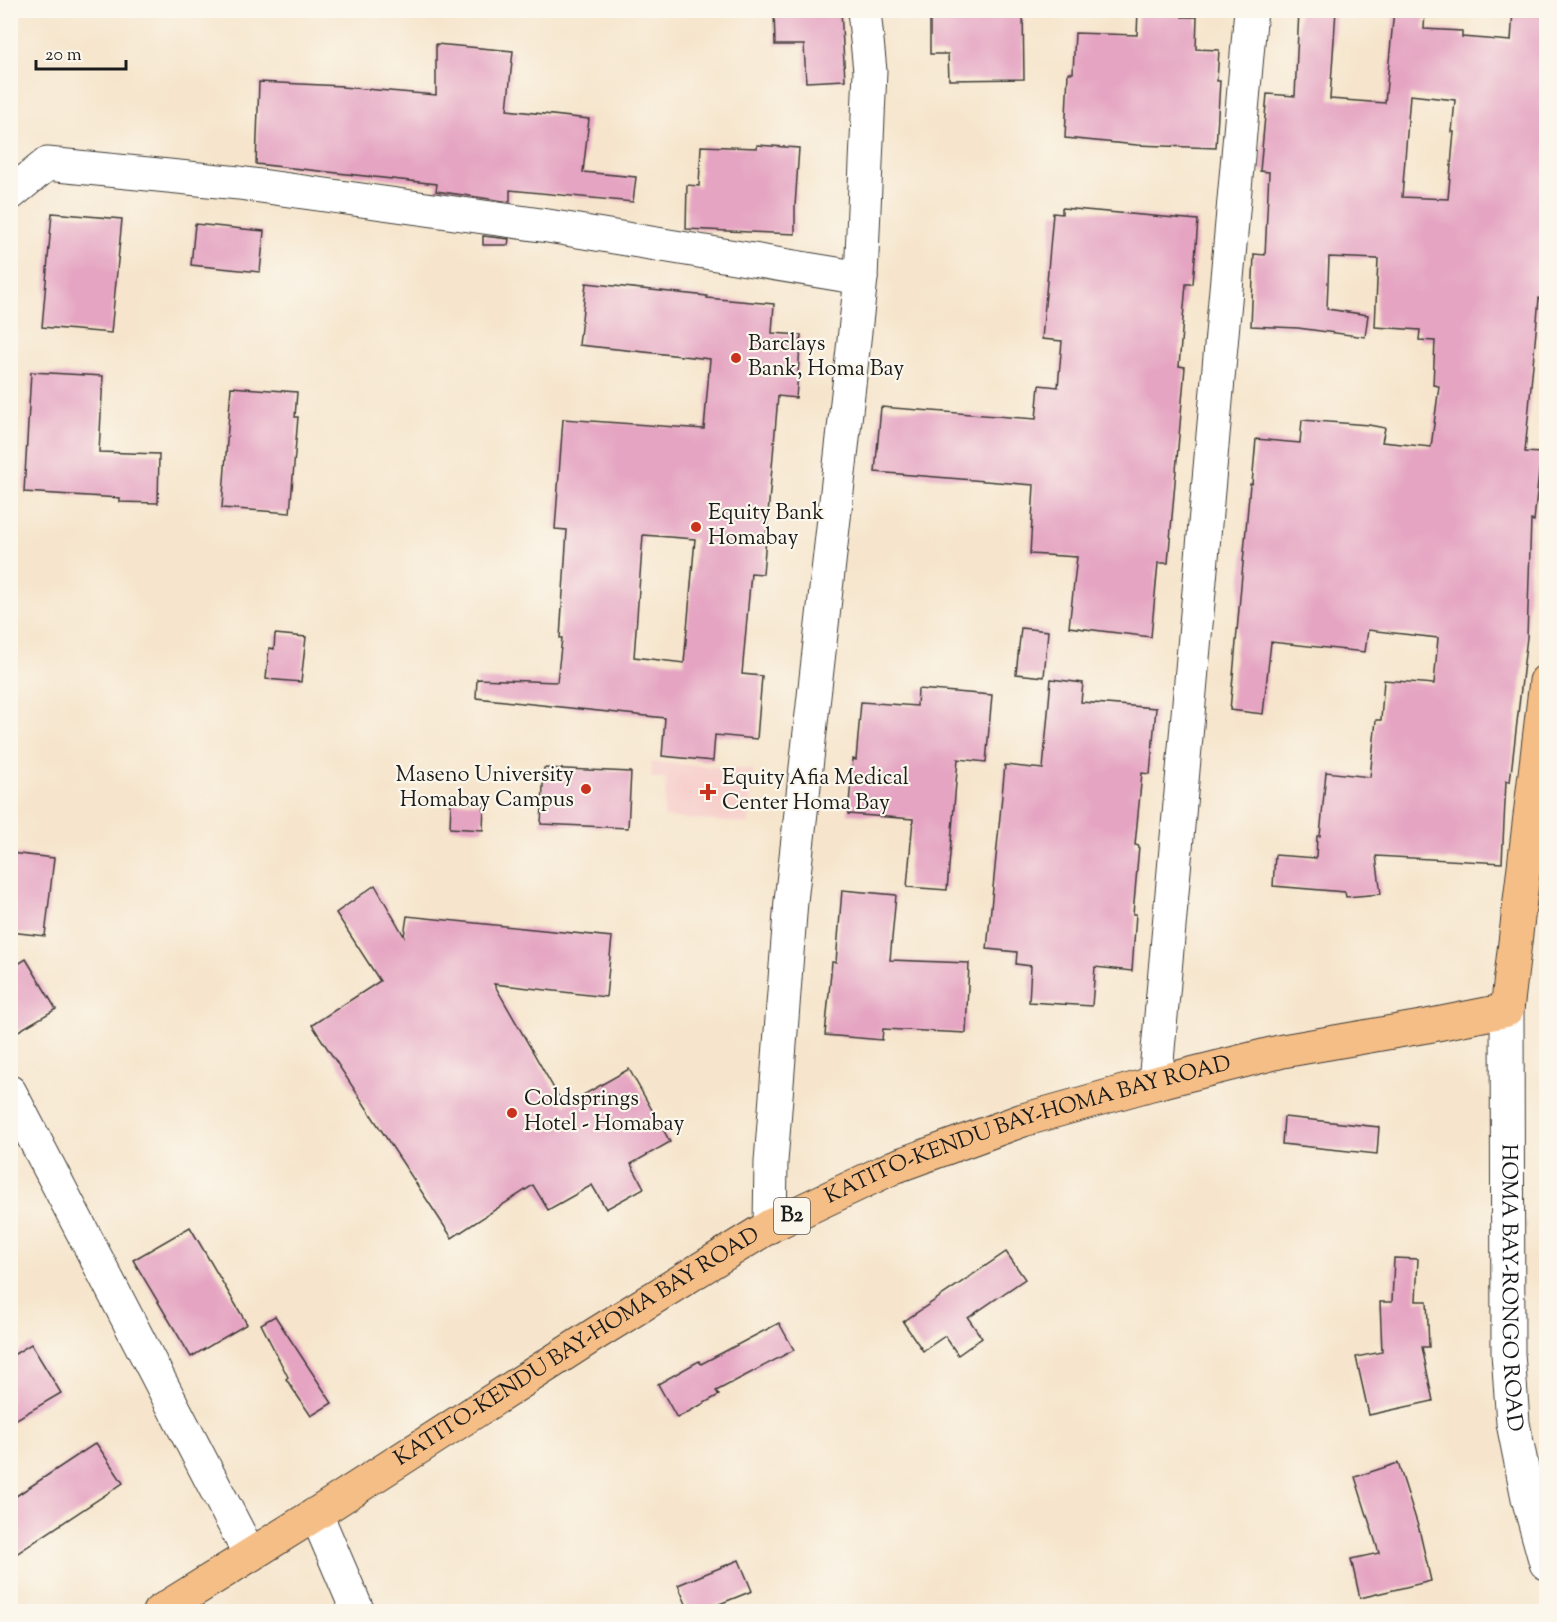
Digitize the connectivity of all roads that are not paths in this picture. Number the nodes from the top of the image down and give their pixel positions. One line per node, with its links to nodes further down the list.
1 (864, 10): 4 (street)
2 (1251, 10): 7 (street)
3 (10, 194): 4 (street)
4 (861, 278): 9 (street)
5 (1546, 681): 6 (highway)
6 (1507, 1010): 7 (highway, KATITO-KENDU BAY-HOMA BAY ROAD / B2); 12 (street, HOMA BAY-RONGO ROAD)
7 (1155, 1083): 9 (highway, KATITO-KENDU BAY-HOMA BAY ROAD / B2)
8 (10, 1092): 11 (street)
9 (770, 1226): 10 (highway, KATITO-KENDU BAY-HOMA BAY ROAD / B2)
10 (316, 1514): 11 (highway, KATITO-KENDU BAY-HOMA BAY ROAD / B2); 14 (street)
11 (250, 1555): 13 (highway, KATITO-KENDU BAY-HOMA BAY ROAD / B2)
12 (1546, 1563)
13 (159, 1611)
14 (358, 1611)

